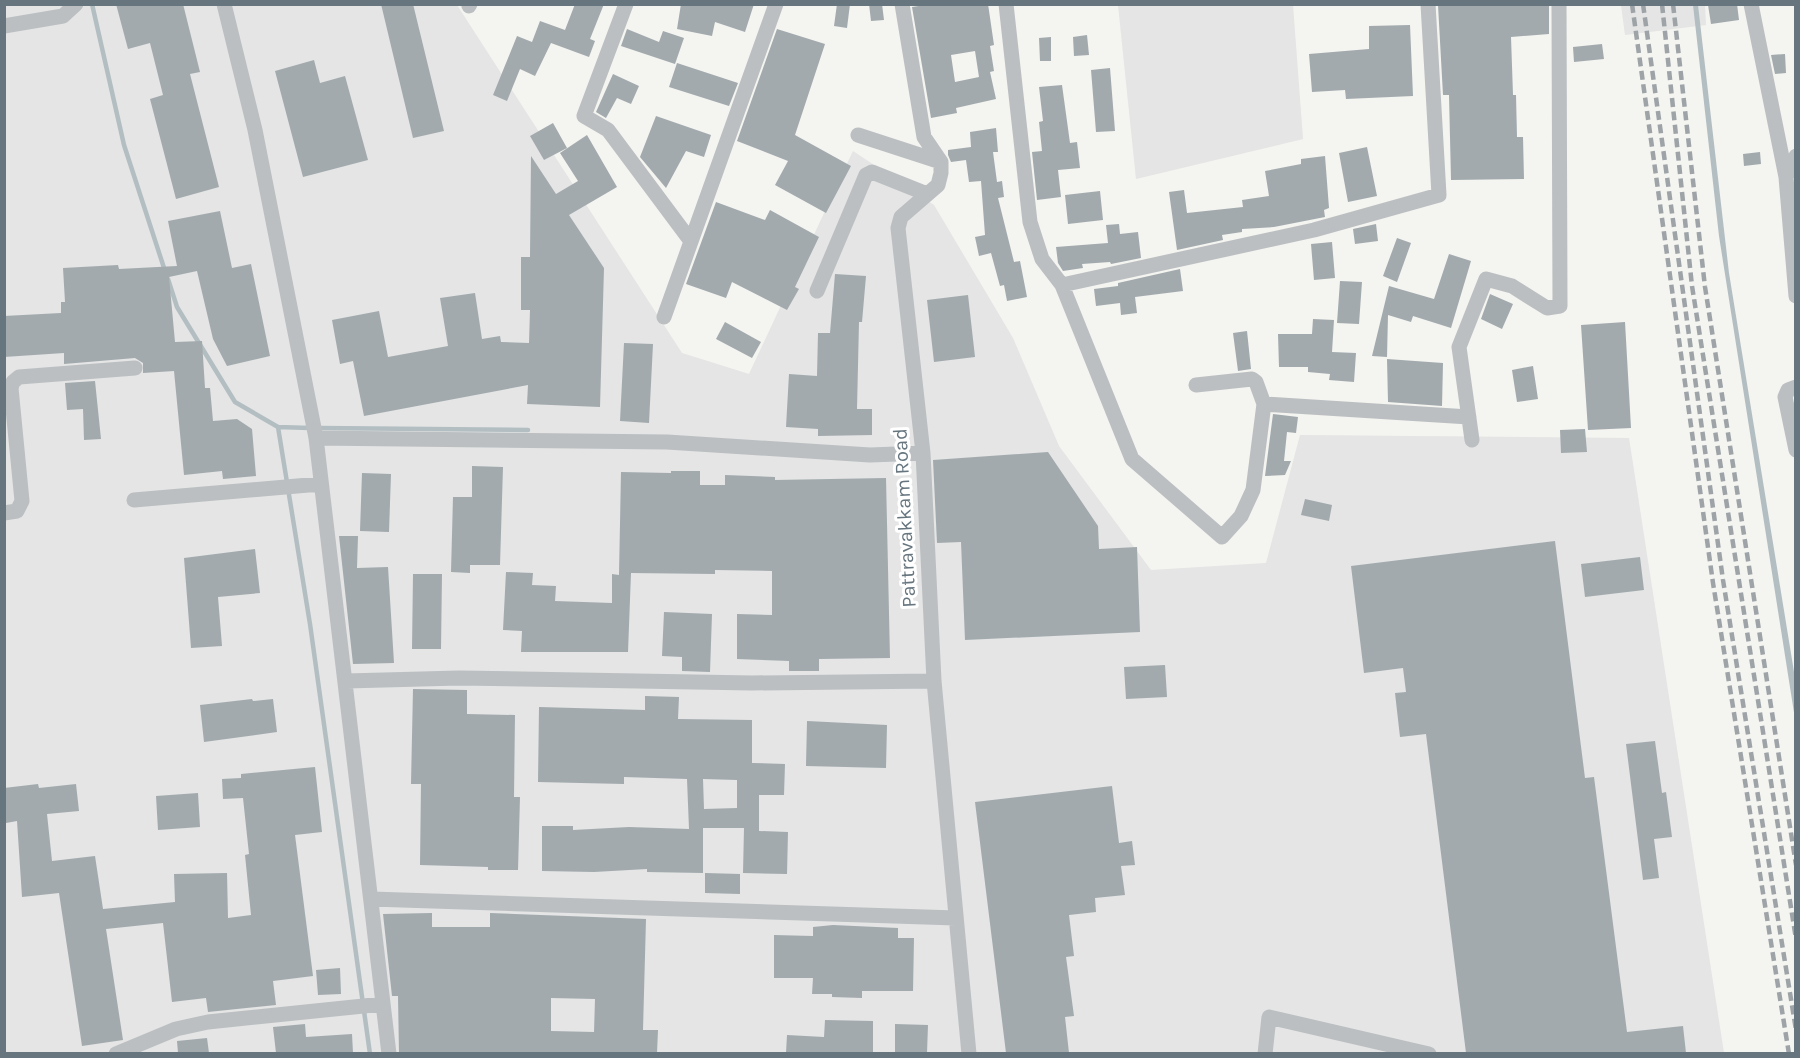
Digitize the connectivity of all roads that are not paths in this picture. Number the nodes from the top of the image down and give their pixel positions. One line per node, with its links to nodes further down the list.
1 (76, 4): 10 (street)
2 (224, 4): 26 (street)
3 (626, 4): 16 (street)
4 (776, 4): 16 (street)
5 (902, 4): 13 (street)
6 (1006, 4): 17 (street)
7 (1428, 4): 17 (street)
8 (1559, 4): 25 (street)
9 (1751, 4): 14 (street)
10 (4, 26)
11 (858, 135): 13 (street)
12 (1796, 156): 14 (street)
13 (940, 162): 15 (street, Pattravakkam Road)
14 (1786, 177): 19 (street)
15 (927, 194): 18 (street); 29 (street, Pattravakkam Road)
16 (690, 240): 20 (street)
17 (1062, 285): 24 (street)
18 (817, 291)
19 (1796, 297)
20 (664, 316)
21 (135, 368): 32 (street)
22 (1196, 385): 24 (street)
23 (1796, 387): 28 (street)
24 (1264, 404): 25 (street)
25 (1469, 417): 27 (street)
26 (316, 438): 29 (street); 30 (street)
27 (1472, 440)
28 (1796, 450)
29 (923, 453): 34 (street, Pattravakkam Road)
30 (320, 484): 31 (street); 33 (street)
31 (134, 500)
32 (4, 513)
33 (346, 681): 34 (street); 35 (street)
34 (934, 681): 36 (street, Pattravakkam Road)
35 (371, 899): 36 (street); 37 (street)
36 (957, 918): 40 (street, Pattravakkam Road)
37 (370, 1006): 38 (street); 39 (street)
38 (116, 1053)
39 (389, 1053)
40 (969, 1053)
41 (1265, 1053): 42 (street)
42 (1429, 1053)

